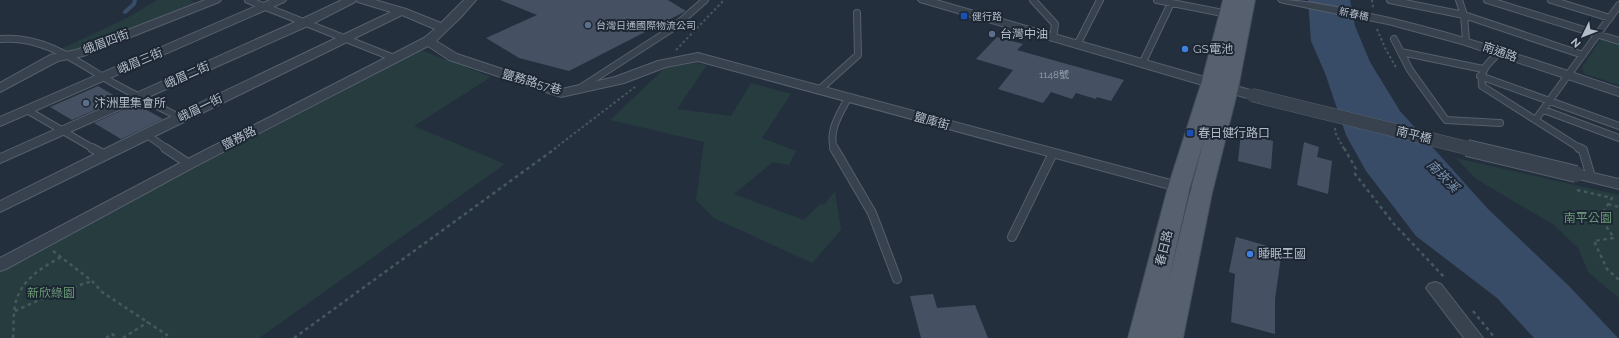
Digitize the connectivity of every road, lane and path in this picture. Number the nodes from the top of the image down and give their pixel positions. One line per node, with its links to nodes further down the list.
1 (214, 0): 42 (street, 峨眉四街)
2 (248, 0): 20 (lane)
3 (280, 0): 20 (street, 峨眉三街)
4 (351, 0): 28 (street, 峨眉二街)
5 (362, 0): 22 (street)
6 (470, 0): 29 (street, 鹽務路)
7 (705, 0): 53 (lane)
8 (724, 0): 44 (path)
9 (924, 0): 31 (street)
10 (1033, 0): 31 (lane)
11 (1100, 0): 38 (lane)
12 (1157, 0): 18 (lane)
13 (1284, 0): 27 (street, 新春橋)
14 (1390, 0): 24 (lane)
15 (1459, 0): 24 (lane)
16 (1487, 0): 30 (lane)
17 (1551, 0): 25 (lane)
18 (1171, 3): 21 (lane); 45 (lane)
19 (1619, 6): 25 (lane)
20 (266, 7): 28 (lane); 48 (street, 峨眉三街)
21 (1238, 8): 51 (main road, 春日路)
22 (402, 11): 29 (street); 33 (street, 峨眉一街)
23 (857, 13): 54 (lane)
24 (1464, 15): 36 (lane); 41 (lane)
25 (1611, 17): 26 (lane); 30 (lane)
26 (1619, 18)
27 (1378, 19): 36 (street, 南通路)
28 (306, 22): 33 (lane); 56 (street, 峨眉二街)
29 (442, 28): 35 (street, 鹽務路)
30 (1598, 34): 37 (lane); 41 (lane)
31 (1053, 38): 38 (street)
32 (0, 39): 42 (lane)
33 (345, 39): 43 (lane); 61 (street, 峨眉一街)
34 (1394, 39): 39 (lane)
35 (428, 41): 43 (street, 鹽務路); 53 (street, 鹽務路57巷)
36 (1466, 41): 40 (street, 南通路)
37 (1619, 41)
38 (1077, 45): 45 (street)
39 (1401, 52): 46 (lane); 64 (lane)
40 (1500, 52): 46 (lane); 47 (street, 南通路)
41 (1583, 55): 47 (lane)
42 (66, 56): 48 (lane); 52 (street, 峨眉四街)
43 (394, 58): 73 (street, 鹽務路)
44 (667, 60): 53 (street, 鹽務路57巷); 54 (street, 鹽庫街)
45 (1142, 64): 51 (street)
46 (1483, 69): 49 (lane)
47 (1569, 75): 55 (street, 南通路); 58 (lane)
48 (103, 76): 56 (lane); 59 (street, 峨眉三街)
49 (1480, 76): 58 (lane); 62 (lane)
50 (640, 83): 95 (path)
51 (1219, 86): 74 (street, 南平橋, bridge); 77 (main road, 春日路); 77 (main road, 春日路)
52 (0, 88)
53 (578, 89)
54 (819, 90): 57 (street, 鹽庫街)
55 (1619, 92)
56 (138, 97): 61 (lane); 67 (street, 峨眉二街)
57 (848, 98): 70 (street, 鹽庫街); 84 (lane)
58 (1550, 101): 60 (lane); 66 (lane)
59 (27, 110): 63 (street, 峨眉三街); 67 (lane)
60 (1544, 110): 62 (lane); 69 (lane)
61 (181, 118): 68 (street, 峨眉一街)
62 (1536, 119): 74 (lane)
63 (0, 122)
64 (1500, 123)
65 (1334, 124): 82 (path)
66 (1619, 126)
67 (63, 130): 71 (lane); 72 (street, 峨眉二街)
68 (146, 134): 71 (street, 峨眉一街); 73 (lane)
69 (1619, 138)
70 (1053, 153): 77 (street, 鹽庫街); 81 (lane)
71 (105, 155): 79 (street, 峨眉一街)
72 (0, 159)
73 (189, 164): 83 (street, 鹽務路)
74 (1591, 177): 75 (street, 南平橋)
75 (1619, 184)
76 (1574, 189): 78 (path)
77 (1190, 190): 96 (main road, 春日路); 97 (main road, 春日路)
78 (1608, 204): 80 (path); 85 (path)
79 (0, 207)
80 (1619, 207)
81 (1012, 236)
82 (1425, 257)
83 (0, 265)
84 (897, 280)
85 (1619, 280)
86 (92, 281): 88 (path); 88 (path); 89 (path)
87 (1435, 288): 98 (street)
88 (15, 311): 90 (path)
89 (148, 322): 93 (path); 94 (path)
90 (13, 338)
91 (106, 338): 92 (path)
92 (117, 338)
93 (123, 338)
94 (162, 338)
95 (294, 338)
96 (1142, 338)
97 (1169, 338)
98 (1474, 338)

